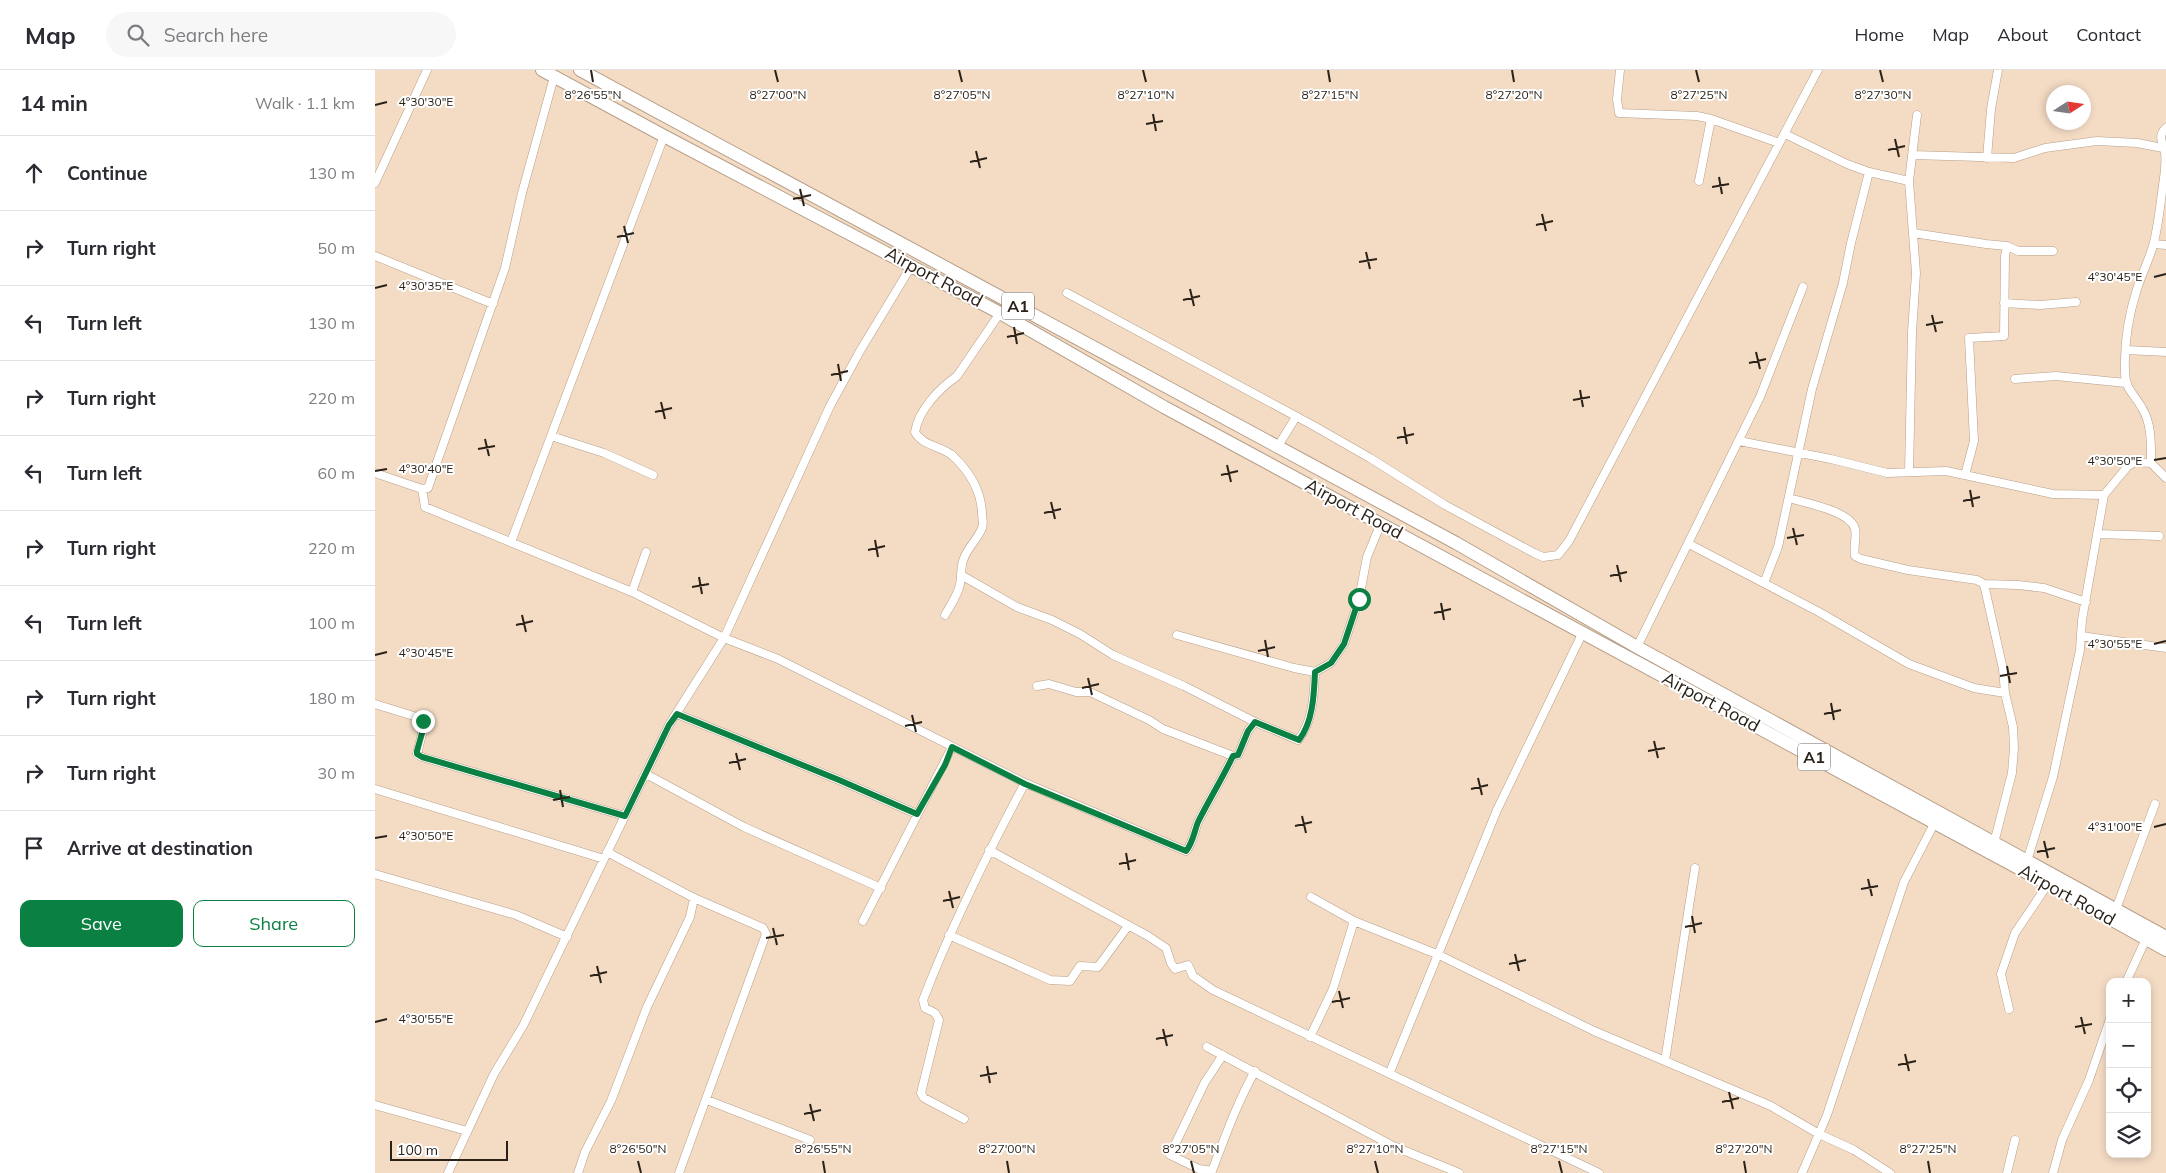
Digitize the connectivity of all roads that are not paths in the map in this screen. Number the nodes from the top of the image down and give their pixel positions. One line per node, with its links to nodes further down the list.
1 (427, 70): 21 (street)
2 (542, 70): 7 (highway, Airport Road / A1)
3 (580, 70): 42 (highway, Airport Road / A1)
4 (1620, 70): 9 (street)
5 (1818, 70): 11 (street)
6 (1998, 70): 16 (street)
7 (554, 77): 12 (highway, Airport Road / A1); 33 (street)
8 (1917, 115): 15 (street)
9 (1711, 119): 13 (street); 19 (street)
10 (2166, 128): 14 (street)
11 (1785, 134): 13 (street); 18 (street)
12 (664, 136): 28 (highway, Airport Road / A1); 40 (street)
13 (1779, 143): 39 (street)
14 (2163, 148): 16 (street); 17 (street)
15 (1912, 155): 16 (street); 20 (street)
16 (1987, 158)
17 (2166, 167): 23 (street)
18 (1869, 172): 20 (street); 43 (street)
19 (1699, 181)
20 (1909, 182): 22 (street)
21 (375, 183)
22 (1913, 233): 25 (street); 45 (street)
23 (2153, 244): 24 (street); 35 (street)
24 (2166, 245)
25 (2007, 246): 26 (street); 32 (street)
26 (2053, 251)
27 (375, 256): 33 (street)
28 (912, 265): 34 (highway, Airport Road / A1); 68 (street)
29 (1803, 287): 41 (street)
30 (1067, 293): 39 (street)
31 (2076, 302): 32 (street)
32 (2004, 303): 48 (street)
33 (493, 304): 50 (street)
34 (1000, 312): 53 (highway, Airport Road / A1); 59 (street)
35 (2126, 350): 36 (street); 38 (street)
36 (2166, 352)
37 (2015, 379): 38 (street)
38 (2125, 383): 44 (street)
39 (1296, 417): 42 (street)
40 (551, 436): 47 (street); 56 (street)
41 (1739, 441): 43 (street); 57 (street)
42 (1278, 446): 69 (highway, Airport Road / A1)
43 (1798, 453): 45 (street); 52 (street)
44 (2151, 463): 49 (street); 51 (street)
45 (1909, 472): 48 (street)
46 (375, 473): 50 (street)
47 (653, 475)
48 (1965, 475): 51 (street)
49 (2166, 478)
50 (422, 489): 56 (street)
51 (2104, 495): 54 (street)
52 (1789, 498): 60 (street); 61 (street)
53 (1381, 523): 65 (highway, Airport Road / A1); 71 (street)
54 (2097, 534): 55 (street); 63 (street)
55 (2159, 536)
56 (511, 542): 62 (street)
57 (1689, 544): 60 (street); 69 (street)
58 (646, 552): 62 (street)
59 (961, 575): 64 (street); 76 (street)
60 (1764, 583): 73 (street)
61 (1984, 584): 63 (street); 73 (street)
62 (632, 592): 68 (street)
63 (2086, 602): 67 (street)
64 (945, 615)
65 (1583, 632): 85 (highway, Airport Road / A1); 105 (street)
66 (1177, 635): 71 (street)
67 (2081, 636): 70 (street); 89 (street)
68 (724, 638): 75 (street); 77 (street)
69 (1637, 647): 85 (highway, Airport Road / A1)
70 (2166, 648)
71 (1315, 672): 76 (street)
72 (1037, 686): 78 (street)
73 (2005, 693): 86 (street)
74 (375, 704): 84 (street)
75 (677, 714): 79 (street); 83 (street)
76 (1255, 722): 78 (street)
77 (952, 747): 80 (street); 83 (street)
78 (1233, 756): 80 (street)
79 (646, 774): 84 (street); 93 (street)
80 (1025, 784): 87 (street)
81 (375, 789): 88 (street)
82 (2155, 804): 96 (street)
83 (917, 814): 93 (street)
84 (625, 816): 88 (street)
85 (1937, 818): 86 (highway, Airport Road / A1); 92 (highway, Airport Road / A1); 119 (street)
86 (1994, 843): 89 (highway, Airport Road / A1)
87 (989, 850): 99 (street); 100 (street)
88 (605, 856): 95 (street); 101 (street)
89 (2027, 861): 96 (highway, Airport Road / A1)
90 (1695, 868): 112 (street)
91 (375, 874): 101 (street)
92 (2048, 884): 103 (highway, Airport Road / A1); 107 (street)
93 (881, 888): 97 (street)
94 (1311, 897): 98 (street)
95 (694, 898): 115 (street); 124 (street)
96 (2116, 909): 102 (highway, Airport Road / A1)
97 (863, 921)
98 (1354, 921): 105 (street); 109 (street)
99 (1128, 926): 100 (street); 109 (street)
100 (949, 935): 117 (street)
101 (567, 937): 118 (street)
102 (2166, 937)
103 (2146, 939): 104 (highway, Airport Road / A1); 106 (street)
104 (2166, 950)
105 (1439, 954): 112 (street); 114 (street)
106 (2128, 978)
107 (2009, 1009)
108 (2109, 1023): 131 (street)
109 (1310, 1037): 114 (street)
110 (1207, 1047): 111 (street)
111 (1223, 1055): 113 (street); 113 (street)
112 (1665, 1061): 119 (street)
113 (1255, 1071): 122 (street)
114 (1390, 1072): 127 (street)
115 (707, 1100): 120 (street); 125 (street)
116 (375, 1105): 118 (street)
117 (964, 1119)
118 (467, 1131): 123 (street)
119 (1819, 1134): 128 (street); 129 (street)
120 (809, 1140)
121 (2015, 1140): 130 (street)
122 (1443, 1169): 126 (street)
123 (448, 1173)
124 (578, 1173)
125 (679, 1173)
126 (1459, 1173)
127 (1599, 1173)
128 (1802, 1173)
129 (1890, 1173)
130 (2007, 1173)
131 (2053, 1173)

